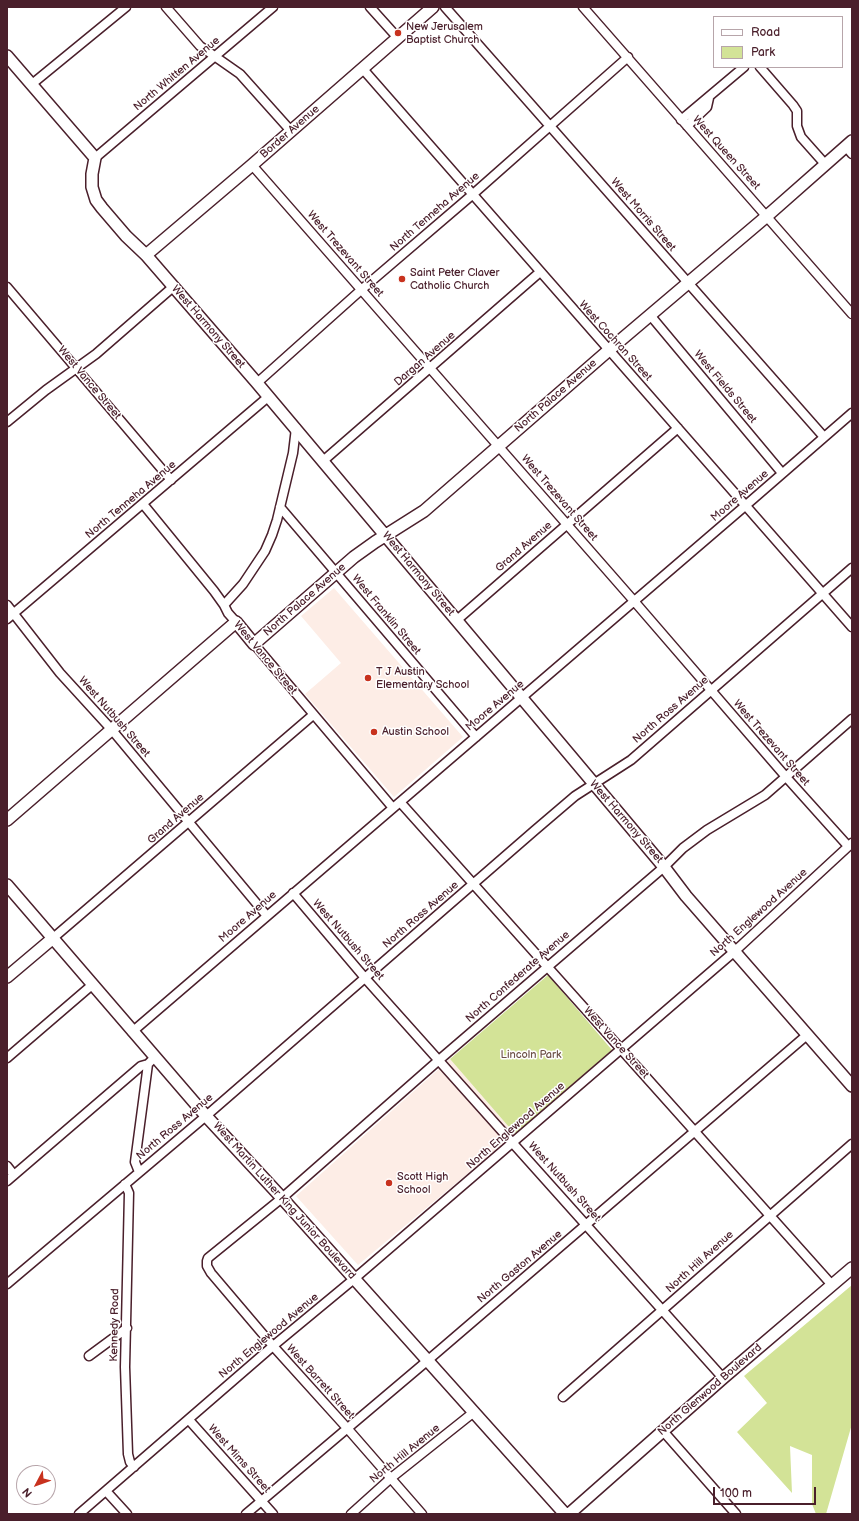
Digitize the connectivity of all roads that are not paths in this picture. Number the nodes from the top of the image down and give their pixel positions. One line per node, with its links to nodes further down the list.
1 (126, 7): 15 (street)
2 (166, 7): 10 (street)
3 (274, 7): 10 (street, North Whitten Avenue)
4 (370, 7): 8 (street)
5 (433, 7): 8 (street, Border Avenue)
6 (445, 7): 17 (street, West Morris Street)
7 (583, 7): 11 (street, West Queen Street)
8 (397, 37): 12 (street, Border Avenue)
9 (7, 56): 15 (street)
10 (215, 57): 18 (street); 20 (street, North Whitten Avenue)
11 (628, 57): 16 (street, West Queen Street); 17 (street, North Tenneha Avenue)
12 (362, 68): 18 (street, Border Avenue); 23 (street, West Cochran Street)
13 (743, 68): 16 (street)
14 (761, 68): 22 (street)
15 (32, 84): 20 (street)
16 (684, 123): 24 (street, West Queen Street)
17 (550, 126): 23 (street, North Tenneha Avenue); 27 (street, West Morris Street)
18 (291, 131): 21 (street, Border Avenue)
19 (850, 147): 22 (street, North Palace Avenue)
20 (95, 158): 25 (street, West Harmony Street)
21 (252, 164): 25 (street, Border Avenue); 30 (street, West Trezevant Street)
22 (825, 164): 24 (street, North Palace Avenue)
23 (472, 195): 26 (street, West Cochran Street); 30 (street, North Tenneha Avenue)
24 (767, 216): 27 (street, North Palace Avenue); 31 (street, West Queen Street)
25 (146, 255): 29 (street, West Harmony Street)
26 (540, 272): 33 (street, West Cochran Street); 34 (street, Dargan Avenue)
27 (688, 283): 32 (street, North Palace Avenue); 42 (street, West Morris Street)
28 (7, 287): 35 (street, West Vance Street)
29 (173, 287): 35 (street); 36 (street, West Harmony Street)
30 (361, 290): 34 (street, West Trezevant Street); 36 (street, North Tenneha Avenue)
31 (852, 314)
32 (650, 315): 33 (street, North Palace Avenue); 45 (street, West Fields Street)
33 (609, 350): 41 (street, West Cochran Street); 43 (street, North Palace Avenue)
34 (431, 368): 43 (street, West Trezevant Street); 44 (street, Dargan Avenue)
35 (77, 369): 39 (street); 46 (street, West Vance Street)
36 (257, 383): 37 (street, West Harmony Street)
37 (268, 397): 40 (street, West Harmony Street); 46 (street, North Tenneha Avenue)
38 (852, 412): 42 (street, Moore Avenue)
39 (7, 422)
40 (296, 428): 44 (street, West Harmony Street); 49 (street)
41 (678, 428): 48 (street, West Cochran Street); 50 (street, Grand Avenue)
42 (824, 437): 45 (street, Moore Avenue)
43 (499, 446): 50 (street, West Trezevant Street); 51 (street, North Palace Avenue)
44 (323, 461): 51 (street, West Harmony Street)
45 (782, 473): 48 (street, Moore Avenue)
46 (171, 480): 47 (street, North Tenneha Avenue)
47 (143, 504): 57 (street, West Vance Street); 58 (street, North Tenneha Avenue)
48 (745, 506): 54 (street, West Cochran Street); 55 (street, Moore Avenue)
49 (280, 507): 53 (street, West Franklin Street); 57 (street)
50 (567, 524): 55 (street, West Trezevant Street); 60 (street, Grand Avenue)
51 (386, 536): 53 (street, North Palace Avenue); 60 (street, West Harmony Street)
52 (852, 568): 54 (street, North Ross Avenue)
53 (336, 572): 63 (street, North Palace Avenue); 69 (street, West Franklin Street)
54 (822, 594): 62 (street, West Cochran Street); 64 (street, North Ross Avenue)
55 (634, 601): 64 (street, West Trezevant Street); 65 (street, Moore Avenue)
56 (7, 605): 58 (street, West Nutbush Street)
57 (224, 605): 61 (street, West Vance Street)
58 (14, 613): 59 (street, North Tenneha Avenue); 68 (street, West Nutbush Street)
59 (7, 619)
60 (457, 620): 65 (street, West Harmony Street)
61 (236, 622): 63 (street, West Vance Street); 68 (street)
62 (852, 627)
63 (254, 644): 66 (street, West Vance Street)
64 (710, 690): 70 (street, West Trezevant Street); 71 (street, North Ross Avenue)
65 (521, 699): 69 (street, Moore Avenue); 71 (street, West Harmony Street)
66 (313, 715): 73 (street, West Vance Street); 75 (street, Grand Avenue)
67 (852, 719): 70 (street, North Confederate Avenue)
68 (112, 730): 74 (street); 75 (street, West Nutbush Street)
69 (476, 737): 72 (street, Moore Avenue)
70 (786, 777): 76 (street, West Trezevant Street); 77 (street, North Confederate Avenue)
71 (593, 785): 77 (street, West Harmony Street); 78 (street, North Ross Avenue)
72 (400, 802): 73 (street, Moore Avenue); 78 (street, West Vance Street)
73 (393, 808): 80 (street, Moore Avenue)
74 (7, 820)
75 (189, 822): 81 (street, West Nutbush Street); 82 (street, Grand Avenue)
76 (850, 844): 83 (street, North Englewood Avenue)
77 (664, 867): 83 (street, West Harmony Street); 84 (street, North Confederate Avenue)
78 (474, 884): 84 (street, West Vance Street); 86 (street, North Ross Avenue)
79 (7, 885): 82 (street, West Martin Luther King Junior Boulevard)
80 (293, 893): 81 (street, Moore Avenue); 86 (street, West Nutbush Street)
81 (267, 916): 88 (street, Moore Avenue)
82 (52, 939): 85 (street); 87 (street, West Martin Luther King Junior Boulevard)
83 (735, 951): 89 (street, West Harmony Street); 90 (street, North Englewood Avenue)
84 (547, 967): 90 (street, West Vance Street); 92 (street, North Confederate Avenue)
85 (7, 977)
86 (366, 978): 92 (street, West Nutbush Street); 95 (street, North Ross Avenue)
87 (92, 985): 88 (street, West Martin Luther King Junior Boulevard); 91 (street)
88 (132, 1032): 93 (street, West Martin Luther King Junior Boulevard)
89 (807, 1035): 94 (street, West Harmony Street); 96 (street, North Gaston Avenue)
90 (621, 1049): 96 (street, West Vance Street); 97 (street, North Englewood Avenue)
91 (7, 1058)
92 (439, 1060): 97 (street, West Nutbush Street); 104 (street, North Confederate Avenue)
93 (151, 1061): 95 (street, West Martin Luther King Junior Boulevard); 100 (street); 101 (street)
94 (852, 1086)
95 (206, 1116): 100 (street, North Ross Avenue); 104 (street, West Martin Luther King Junior Boulevard)
96 (694, 1131): 105 (street, West Vance Street); 106 (street, North Gaston Avenue)
97 (514, 1142): 106 (street, West Nutbush Street); 109 (street, North Englewood Avenue)
98 (852, 1144): 105 (street, North Hill Avenue)
99 (7, 1166): 101 (street)
100 (139, 1172): 103 (street, North Ross Avenue)
101 (14, 1175): 102 (street)
102 (7, 1181)
103 (125, 1184): 110 (street, North Ross Avenue); 113 (street, Kennedy Road)
104 (282, 1198): 107 (street, North Confederate Avenue); 109 (street, West Martin Luther King Junior Boulevard)
105 (770, 1215): 111 (street, West Vance Street); 112 (street, North Hill Avenue)
106 (587, 1224): 112 (street, West Nutbush Street); 116 (street, North Gaston Avenue)
107 (207, 1261): 114 (street, West Barrett Street)
108 (852, 1268): 111 (street, North Glenwood Boulevard)
109 (354, 1279): 114 (street, North Englewood Avenue); 116 (street, West Martin Luther King Junior Boulevard)
110 (7, 1284)
111 (832, 1286): 117 (street, North Glenwood Boulevard)
112 (663, 1310): 117 (street, West Nutbush Street); 118 (street, North Hill Avenue)
113 (127, 1328): 115 (street); 123 (street, Kennedy Road)
114 (273, 1346): 120 (street, North Englewood Avenue); 121 (street, West Barrett Street)
115 (89, 1356)
116 (427, 1361): 119 (street, West Martin Luther King Junior Boulevard); 121 (street, North Gaston Avenue)
117 (723, 1378): 122 (street, North Glenwood Boulevard)
118 (563, 1397)
119 (474, 1412): 124 (street, North Hill Avenue); 133 (street, West Martin Luther King Junior Boulevard)
120 (189, 1420): 123 (street, North Englewood Avenue); 126 (street, West Mims Street)
121 (347, 1428): 124 (street, West Barrett Street); 126 (street, North Gaston Avenue)
122 (663, 1431): 134 (street, North Glenwood Boulevard); 135 (street)
123 (134, 1467): 125 (street, North Englewood Avenue)
124 (391, 1478): 131 (street, North Hill Avenue); 132 (street, West Barrett Street)
125 (106, 1491): 127 (street, North Englewood Avenue); 128 (street)
126 (261, 1501): 129 (street, North Gaston Avenue); 130 (street, West Mims Street)
127 (79, 1514)
128 (127, 1514)
129 (246, 1514)
130 (273, 1514)
131 (351, 1514)
132 (422, 1514)
133 (565, 1514)
134 (569, 1514)
135 (736, 1514)

